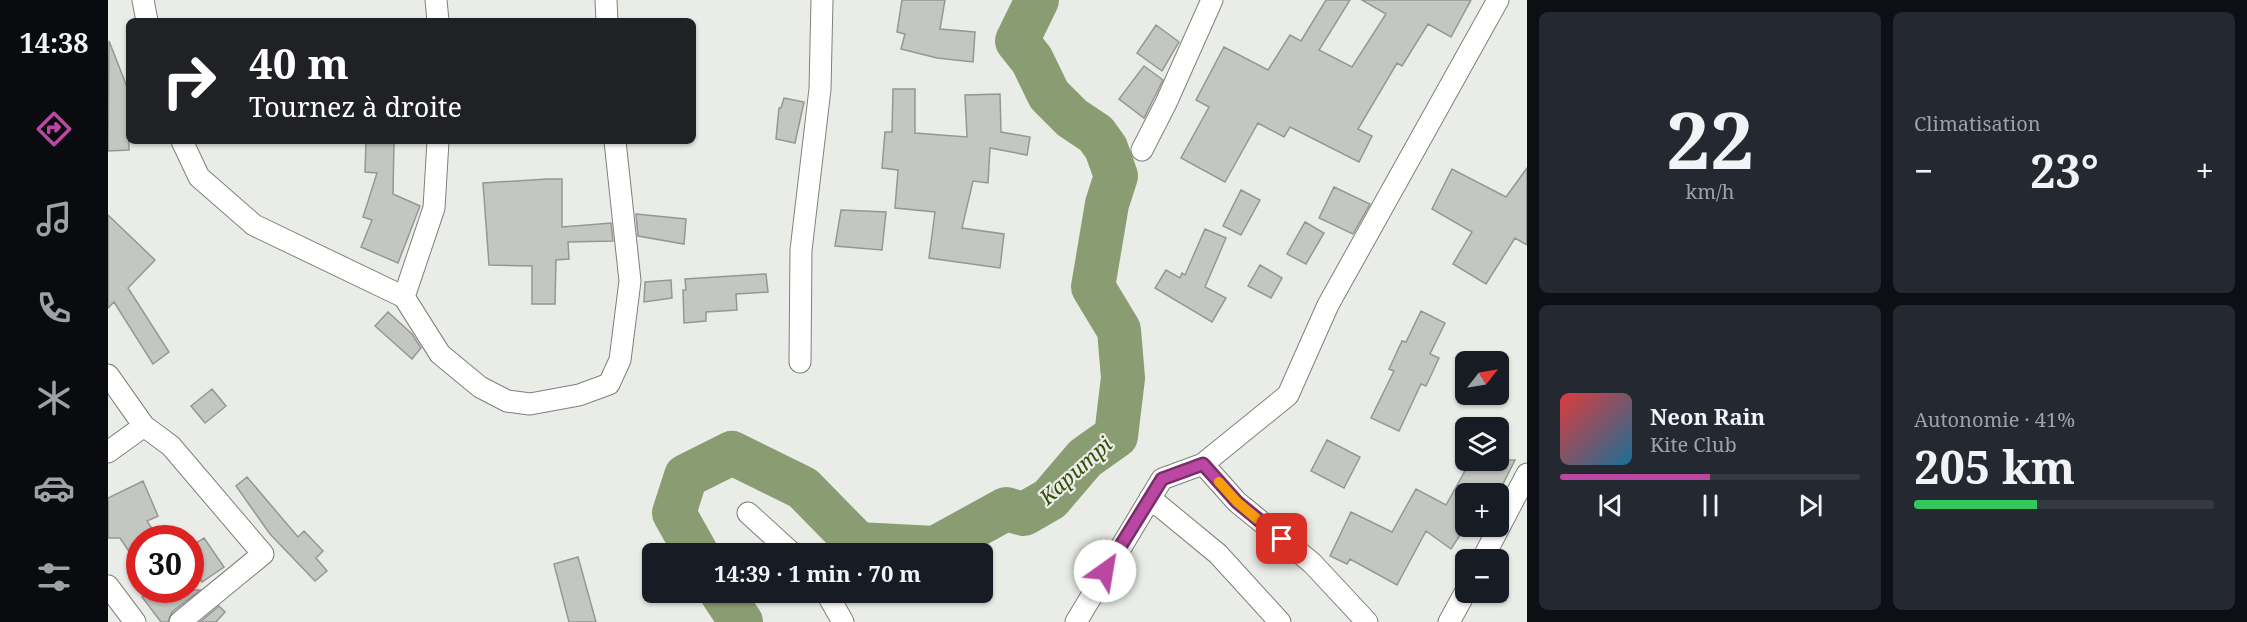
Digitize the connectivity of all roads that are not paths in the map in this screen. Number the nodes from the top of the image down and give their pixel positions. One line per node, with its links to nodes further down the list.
1 (143, 0): 7 (street)
2 (436, 0): 8 (street)
3 (606, 0): 9 (street)
4 (822, 0): 15 (street)
5 (1212, 0): 13 (street)
6 (1498, 0): 19 (street)
7 (146, 18)
8 (438, 18)
9 (607, 18)
10 (183, 144): 14 (street)
11 (438, 144): 14 (street)
12 (615, 144): 14 (street)
13 (1142, 150)
14 (404, 297)
15 (800, 362)
16 (108, 375): 17 (street)
17 (144, 426): 18 (street); 30 (street)
18 (108, 452)
19 (1203, 464): 21 (street); 33 (street)
20 (1527, 474): 24 (street)
21 (1150, 498): 28 (street); 32 (street)
22 (748, 513): 23 (street)
23 (781, 543)
24 (1488, 549)
25 (108, 586): 29 (street)
26 (832, 603): 31 (street)
27 (1459, 603): 34 (street)
28 (1084, 617)
29 (135, 622)
30 (180, 622)
31 (843, 622)
32 (1280, 622)
33 (1367, 622)
34 (1449, 622)

